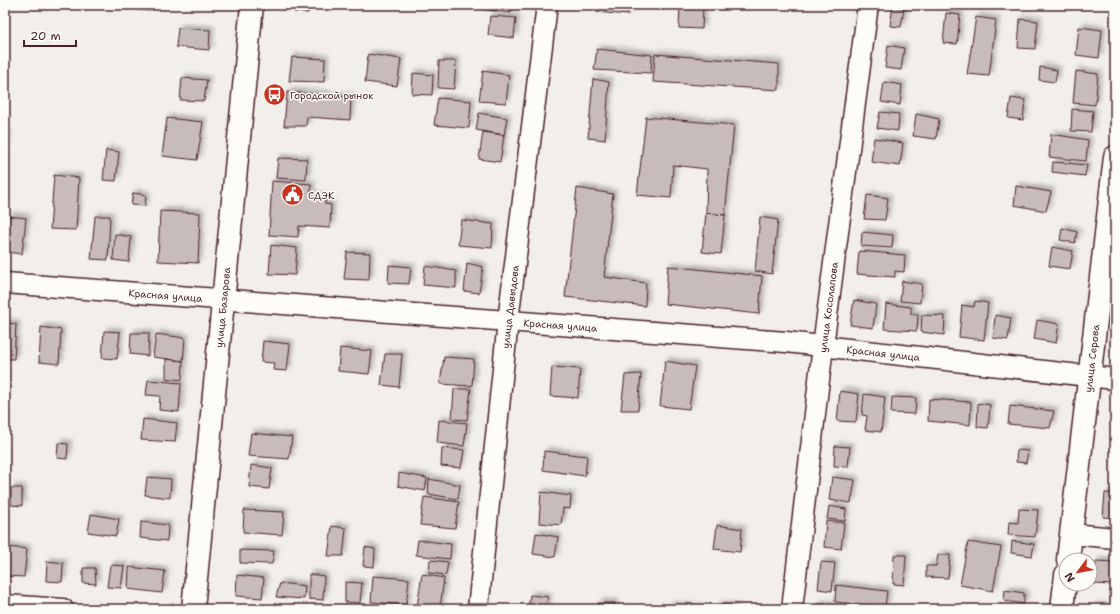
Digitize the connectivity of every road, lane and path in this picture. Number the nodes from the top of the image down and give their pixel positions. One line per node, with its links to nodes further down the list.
1 (252, 5): 6 (main road, улица Базарова)
2 (547, 5): 7 (street, улица Давыдова)
3 (868, 5): 8 (street, улица Косолапова)
4 (1115, 157): 9 (main road, улица Серова)
5 (5, 283): 6 (street, Красная улица)
6 (223, 299): 7 (street, Красная улица); 17 (main road, улица Базарова)
7 (508, 321): 8 (street, Красная улица); 18 (street, улица Давыдова)
8 (823, 346): 9 (street, Красная улица); 19 (street, улица Косолапова)
9 (1089, 377): 10 (street, Красная улица); 11 (main road, улица Серова)
10 (1115, 379)
11 (1071, 534): 12 (street); 13 (main road, улица Серова)
12 (1115, 538)
13 (1069, 552)
14 (1064, 592): 20 (main road)
15 (5, 605): 16 (street)
16 (63, 609)
17 (193, 609)
18 (478, 609)
19 (792, 609)
20 (1062, 609)

